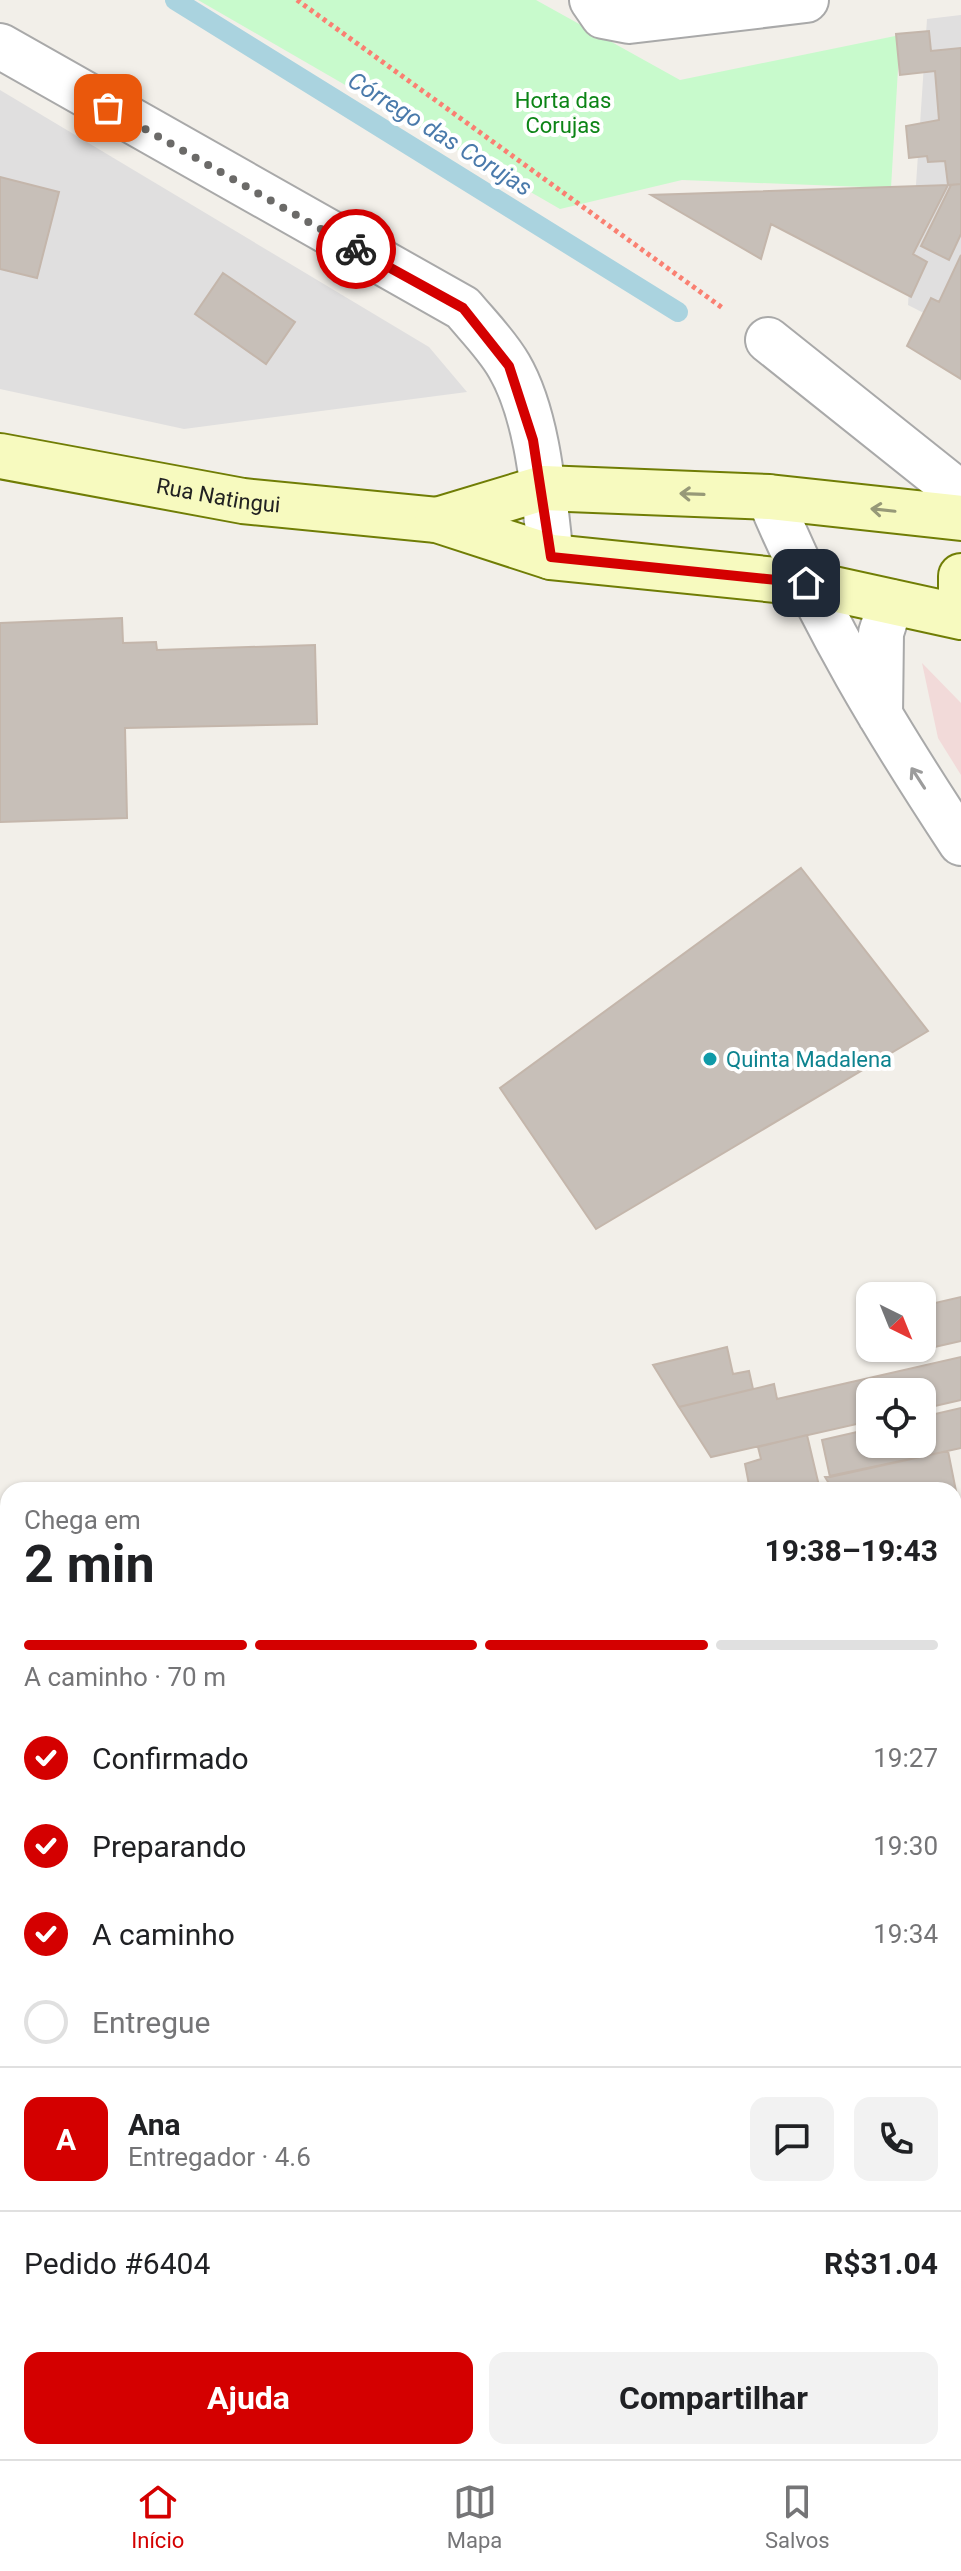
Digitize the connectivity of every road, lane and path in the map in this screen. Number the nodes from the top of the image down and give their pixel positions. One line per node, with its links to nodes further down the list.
1 (297, 0): 5 (path)
2 (592, 0): 3 (street)
3 (806, 0)
4 (0, 46): 7 (street)
5 (768, 340): 8 (street)
6 (0, 456): 11 (street, Rua Natingui)
7 (543, 488): 9 (street, Rua Natingui, one-way to 7); 11 (street, Rua Natingui); 12 (street)
8 (961, 494)
9 (769, 497): 10 (street, Rua Natingui, one-way to 9); 14 (street)
10 (961, 518)
11 (437, 520): 12 (street, Rua Natingui)
12 (551, 557): 14 (street, Rua Natingui)
13 (961, 576): 15 (street)
14 (806, 583): 16 (street, Rua Natingui); 18 (street)
15 (961, 595)
16 (891, 602): 17 (street, Rua Natingui); 18 (street)
17 (961, 617)
18 (880, 717): 19 (street, one-way to 18)
19 (961, 843)

